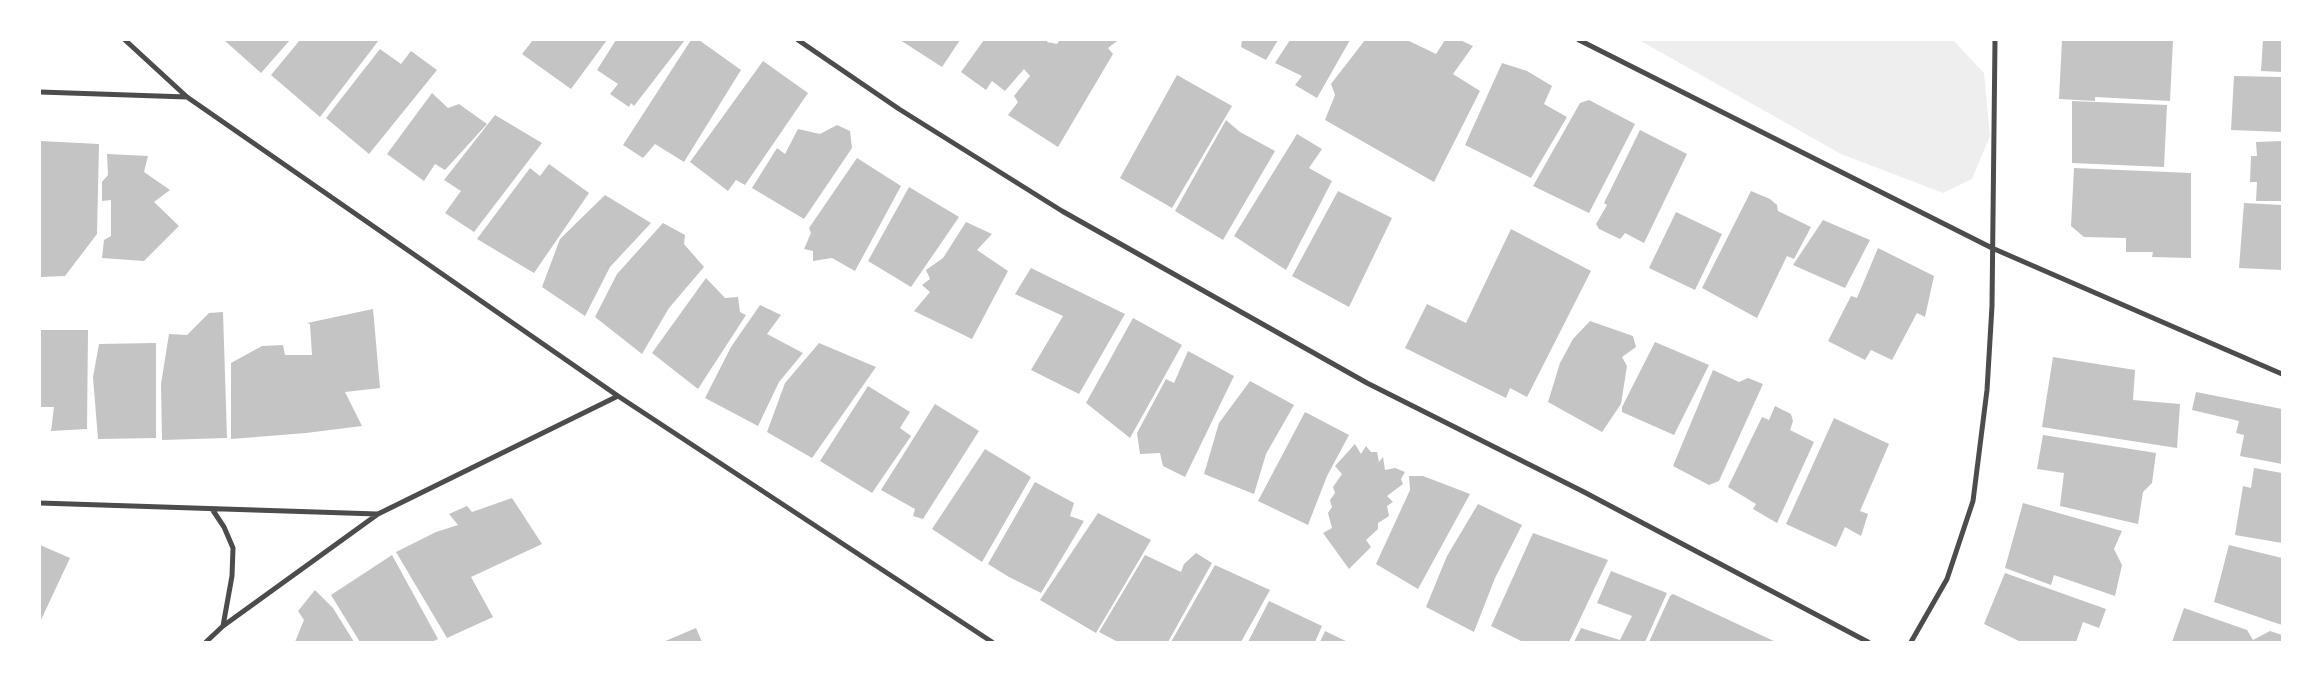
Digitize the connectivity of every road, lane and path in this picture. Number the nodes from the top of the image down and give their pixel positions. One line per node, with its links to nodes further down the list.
1 (125, 40): 6 (street)
2 (798, 40): 16 (street)
3 (1579, 40): 7 (street)
4 (1995, 40): 7 (street)
5 (40, 92): 6 (street)
6 (187, 97): 9 (street)
7 (1992, 248): 8 (street); 17 (street)
8 (2282, 374)
9 (618, 396): 12 (street); 15 (street)
10 (40, 503): 11 (street)
11 (212, 509): 12 (street); 13 (street)
12 (378, 514): 13 (street)
13 (223, 626): 14 (street)
14 (206, 642)
15 (992, 642)
16 (1868, 642)
17 (1911, 642)

